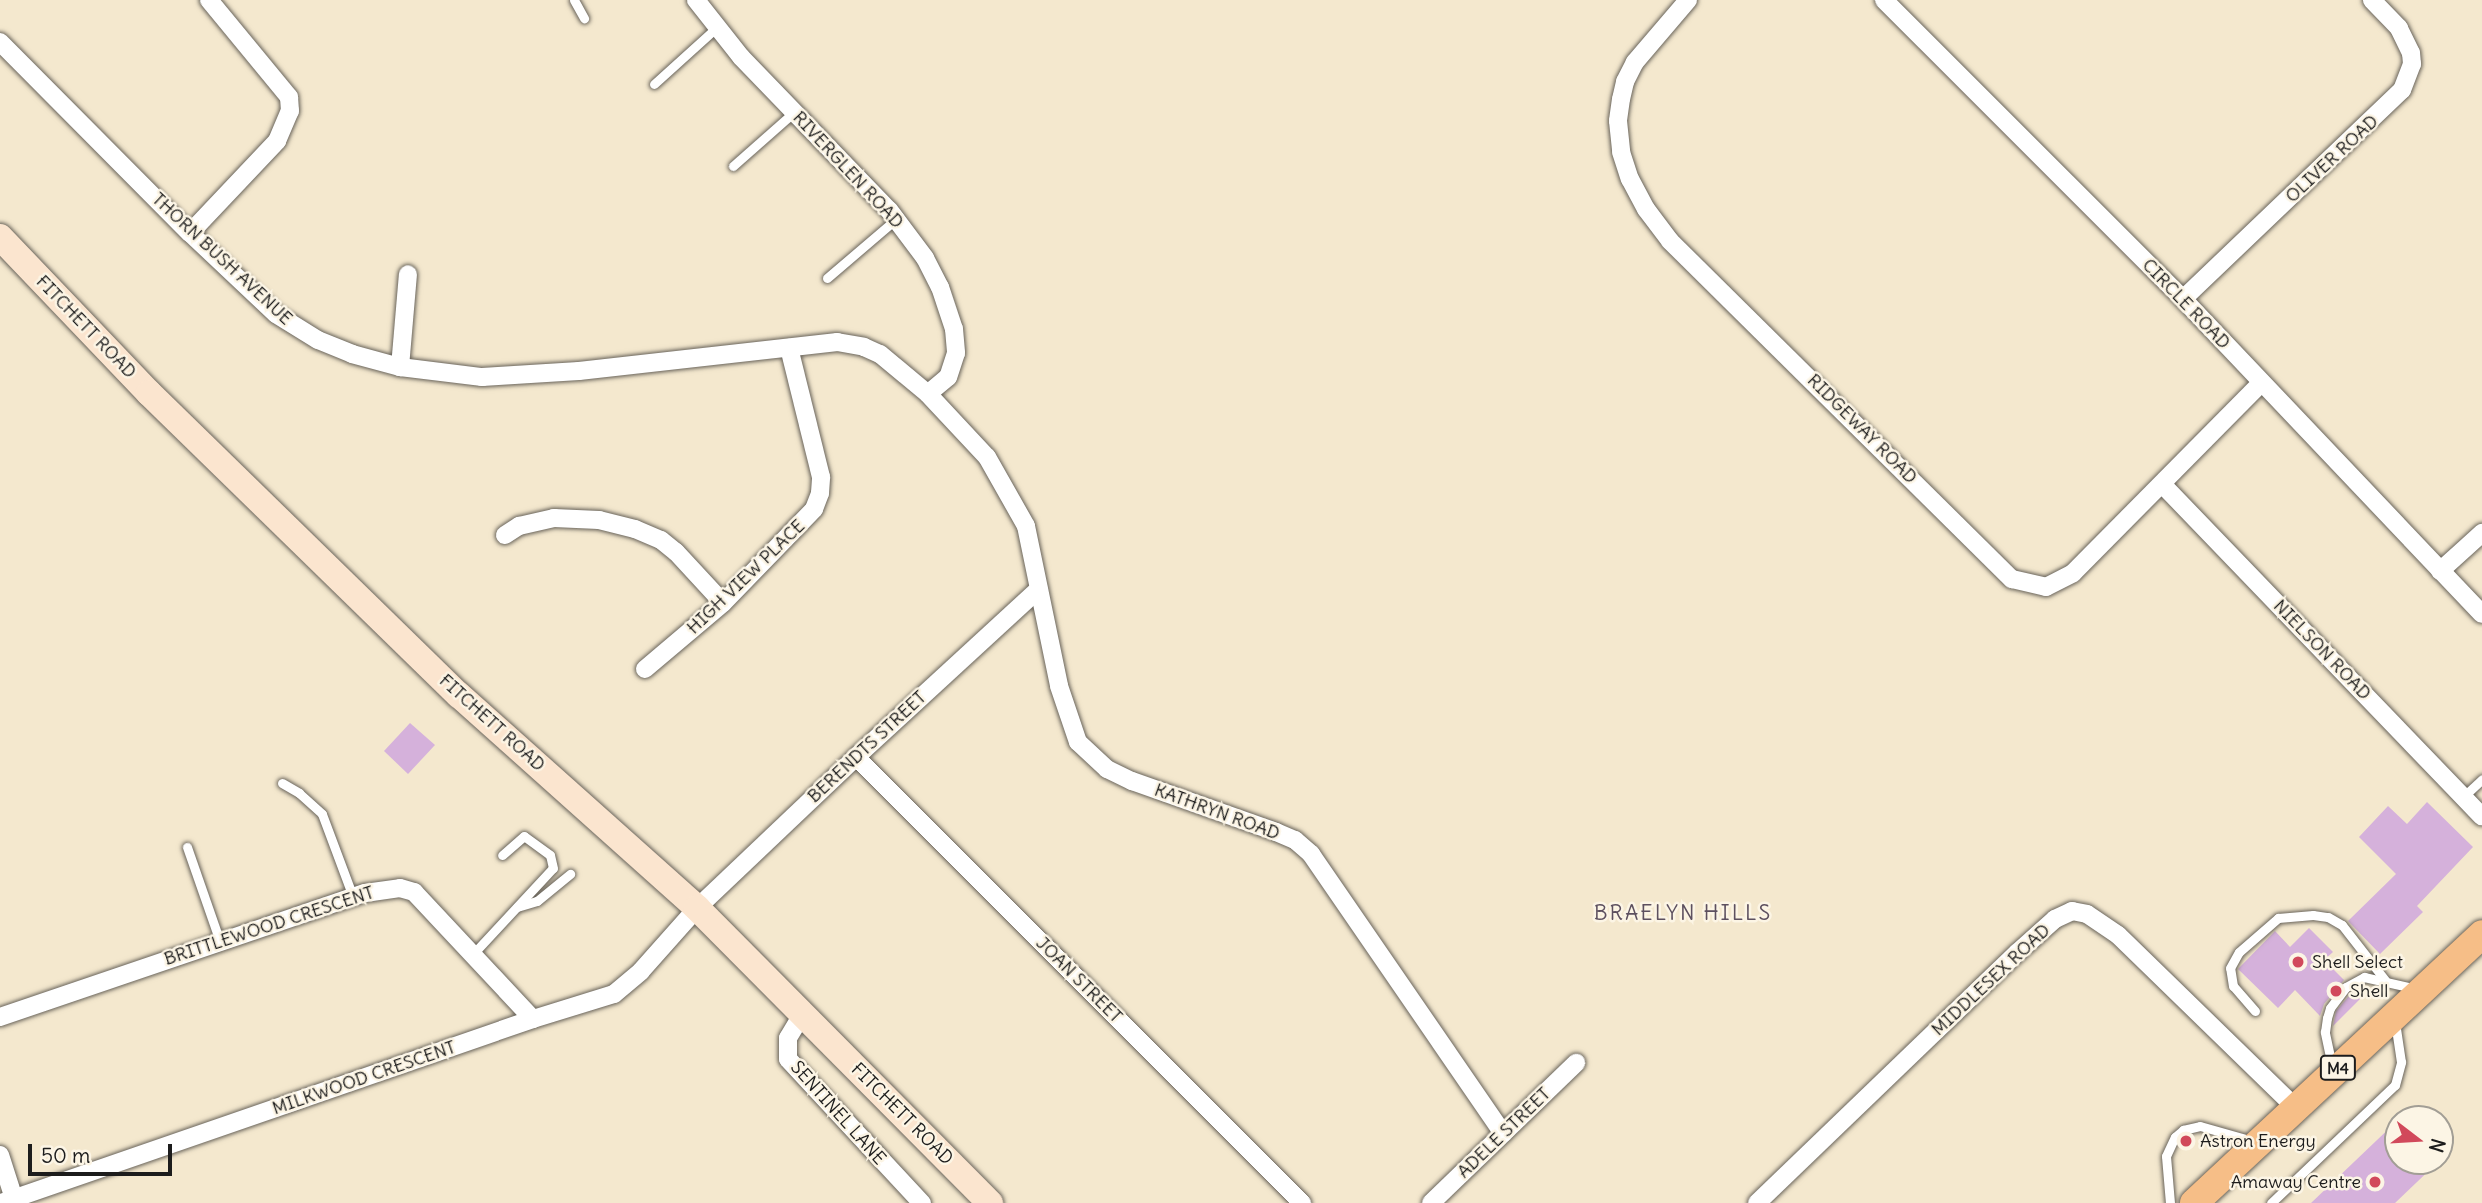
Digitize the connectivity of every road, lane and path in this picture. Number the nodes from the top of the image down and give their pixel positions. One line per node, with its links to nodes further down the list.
1 (209, 0): 14 (street)
2 (574, 0): 7 (lane)
3 (696, 0): 8 (street, RIVERGLEN ROAD)
4 (1688, 0): 23 (street, RIDGEWAY ROAD)
5 (1884, 0): 18 (street, CIRCLE ROAD)
6 (2372, 0): 18 (street, OLIVER ROAD)
7 (584, 18)
8 (717, 27): 10 (lane); 11 (street, RIVERGLEN ROAD)
9 (0, 42): 14 (street, THORN BUSH AVENUE)
10 (654, 84)
11 (794, 112): 12 (lane); 13 (street, RIVERGLEN ROAD)
12 (733, 166)
13 (896, 219): 17 (lane); 22 (street, RIVERGLEN ROAD)
14 (190, 233): 20 (street, THORN BUSH AVENUE)
15 (0, 237): 41 (street, FITCHETT ROAD)
16 (408, 274): 20 (street)
17 (827, 278)
18 (2183, 299): 21 (street, CIRCLE ROAD)
19 (789, 348): 20 (street, THORN BUSH AVENUE); 22 (street, THORN BUSH AVENUE); 28 (street, HIGH VIEW PLACE)
20 (400, 367)
21 (2261, 383): 23 (street, RIDGEWAY ROAD); 26 (street, CIRCLE ROAD)
22 (928, 394): 27 (street, KATHRYN ROAD)
23 (2162, 484): 34 (street, NIELSON ROAD)
24 (2482, 533): 26 (street)
25 (505, 535): 28 (street)
26 (2440, 572): 29 (street, CIRCLE ROAD)
27 (1039, 589): 31 (street, BERENDTS STREET); 55 (street, KATHRYN ROAD)
28 (723, 603): 30 (street, HIGH VIEW PLACE)
29 (2482, 614)
30 (645, 669)
31 (856, 757): 41 (street, BERENDTS STREET); 62 (street, JOAN STREET)
32 (2482, 779): 34 (lane)
33 (282, 783): 39 (lane)
34 (2463, 797): 35 (street, NIELSON ROAD)
35 (2482, 816)
36 (187, 847): 42 (lane)
37 (502, 855): 40 (lane)
38 (570, 874): 40 (lane)
39 (353, 897): 42 (street, BRITTLEWOOD CRESCENT); 44 (street, BRITTLEWOOD CRESCENT)
40 (517, 907): 44 (lane)
41 (697, 908): 48 (street, FITCHETT ROAD); 51 (street, MILKWOOD CRESCENT)
42 (220, 942): 49 (street, BRITTLEWOOD CRESCENT)
43 (2479, 946): 46 (main road, M4)
44 (473, 954): 51 (street, BRITTLEWOOD CRESCENT)
45 (2385, 980): 46 (lane); 47 (lane); 53 (lane)
46 (2422, 991): 50 (main road, M4)
47 (2255, 1011)
48 (803, 1013): 60 (street, SENTINEL LANE); 61 (street, FITCHETT ROAD)
49 (0, 1017)
50 (2394, 1017): 53 (main road, M4); 66 (lane)
51 (533, 1019): 58 (street, MILKWOOD CRESCENT)
52 (1576, 1063): 55 (street, ADELE STREET)
53 (2333, 1072): 54 (main road, M4)
54 (2295, 1107): 56 (main road, M4); 64 (street, MIDDLESEX ROAD)
55 (1503, 1133): 63 (street, ADELE STREET)
56 (2258, 1142): 59 (main road, M4); 65 (lane)
57 (0, 1155): 58 (street)
58 (8, 1201)
59 (2198, 1202)
60 (922, 1203)
61 (990, 1203)
62 (1302, 1203)
63 (1432, 1203)
64 (1757, 1203)
65 (2169, 1203)
66 (2271, 1203)

